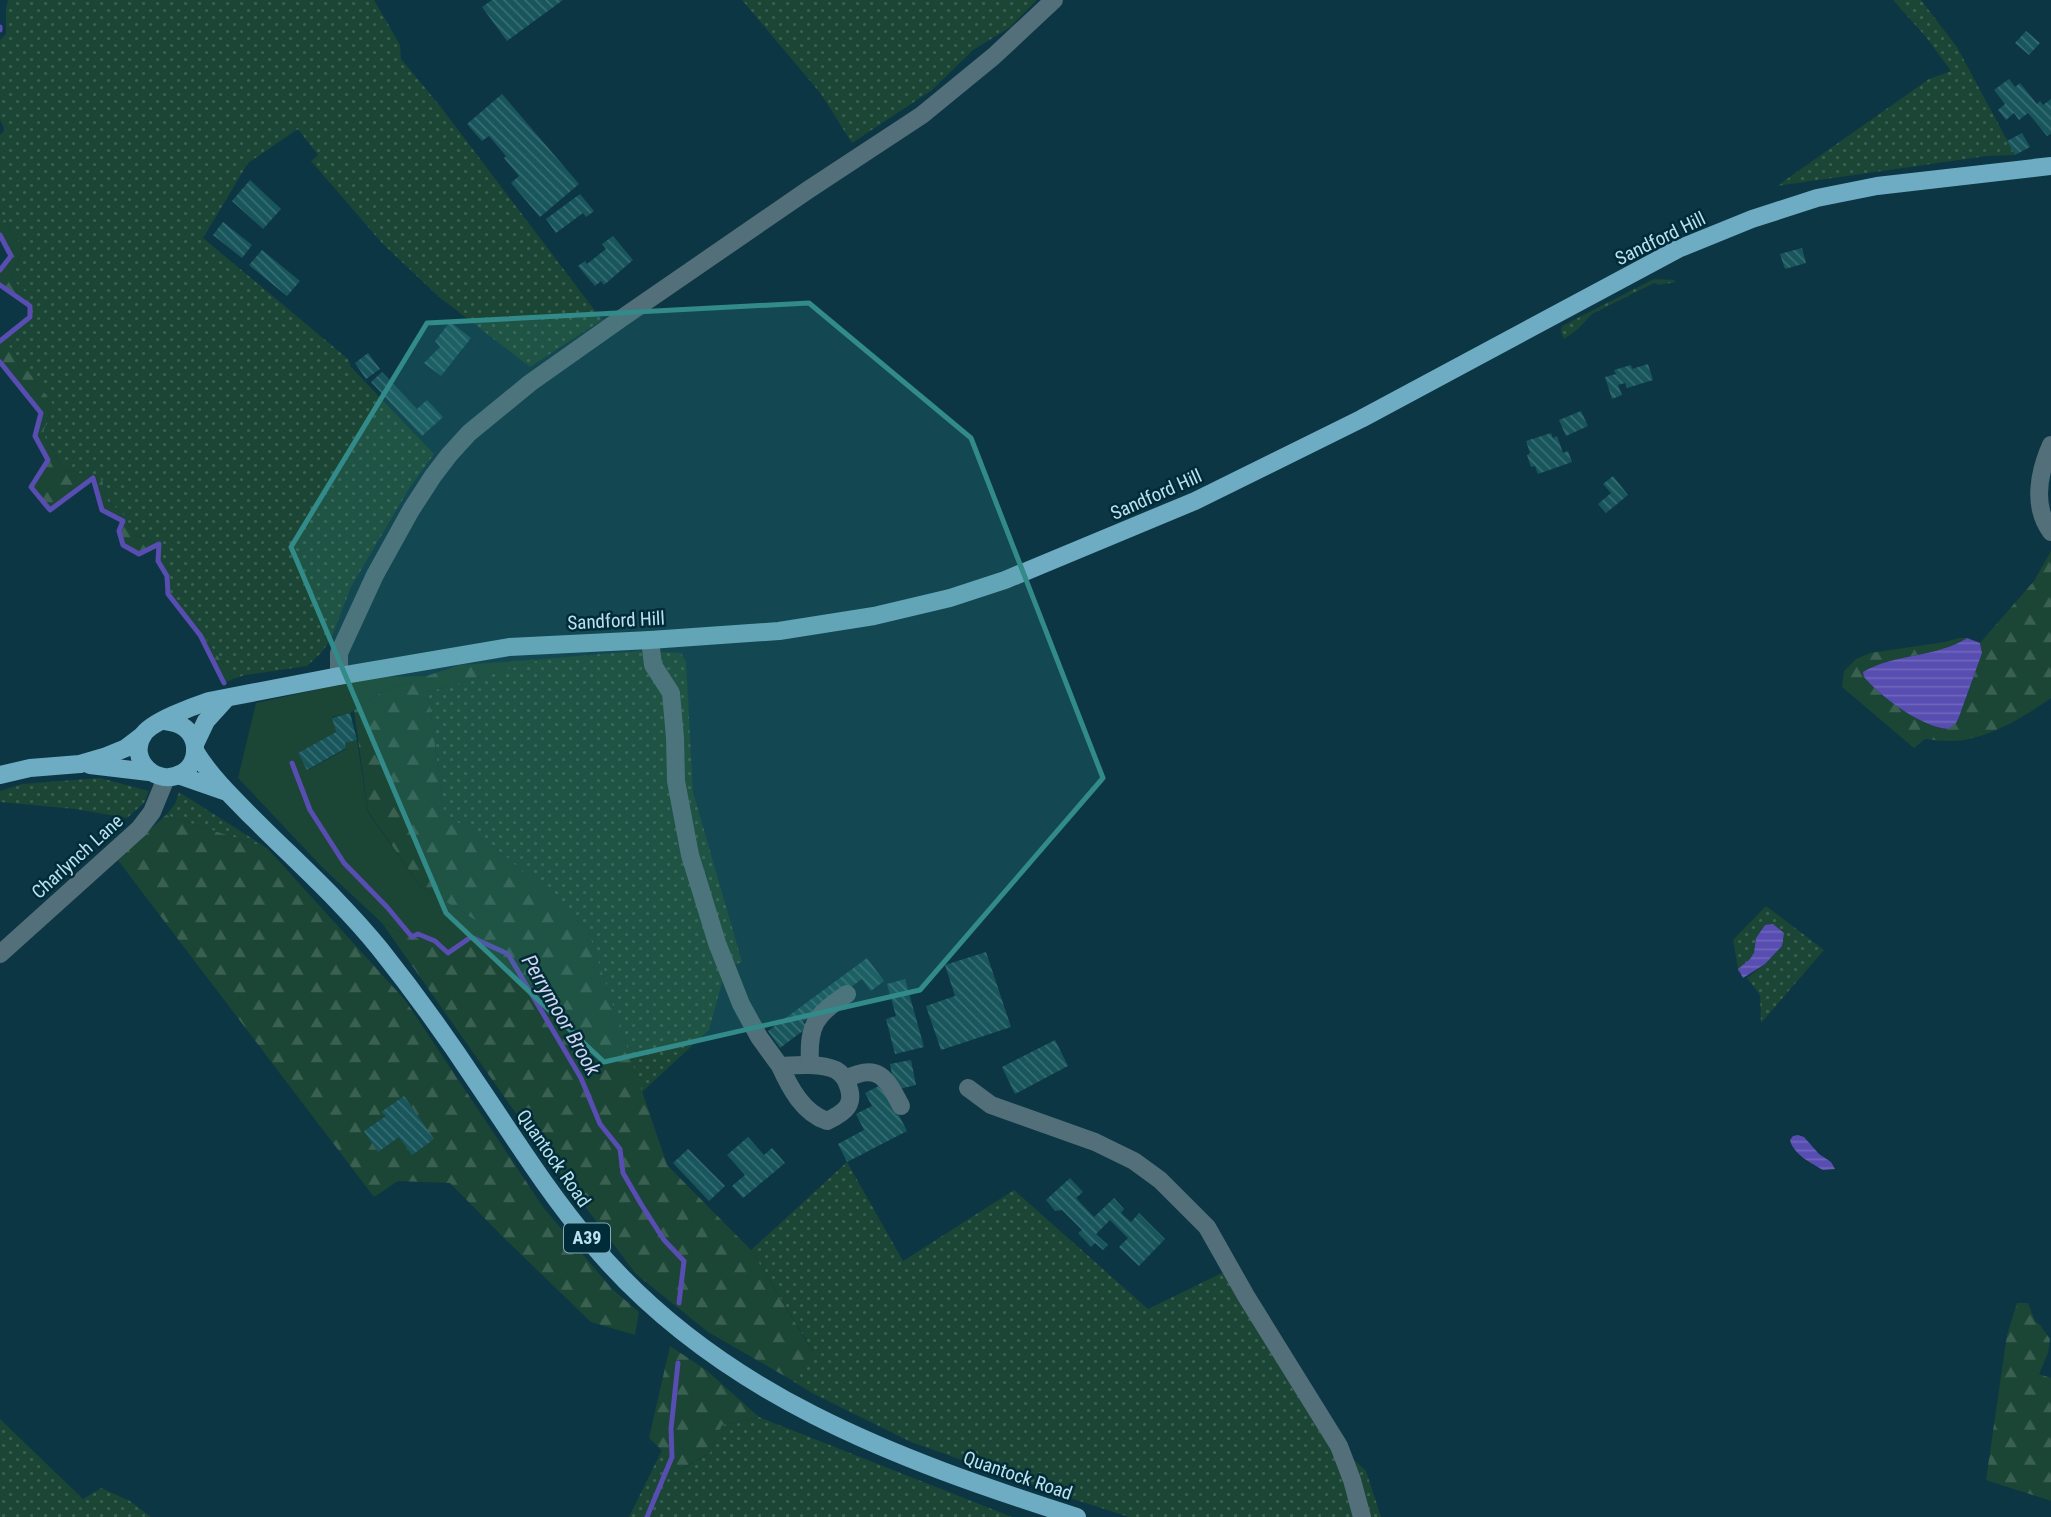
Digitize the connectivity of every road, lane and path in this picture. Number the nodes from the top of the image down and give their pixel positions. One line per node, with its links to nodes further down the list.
1 (1054, 0): 6 (street)
2 (2051, 166): 5 (main road, Sandford Hill)
3 (2051, 445): 4 (street)
4 (2051, 532)
5 (650, 640): 6 (main road, Sandford Hill); 19 (street)
6 (339, 676): 7 (main road, Sandford Hill)
7 (226, 699): 8 (main road, Sandford Hill); 10 (main road)
8 (165, 720): 9 (main road, A39); 10 (main road, A39)
9 (143, 735): 11 (main road, A39); 12 (main road)
10 (195, 748): 14 (main road); 15 (main road, Quantock Road / A39)
11 (80, 764): 12 (main road, A39); 13 (main road, A39)
12 (149, 772): 14 (main road, A39)
13 (0, 775)
14 (172, 777): 15 (main road, Quantock Road / A39); 16 (street, Charlynch Lane)
15 (228, 793): 23 (main road, Quantock Road / A39)
16 (0, 954)
17 (848, 994): 18 (street)
18 (810, 1064): 19 (street); 20 (street)
19 (780, 1066): 20 (street)
20 (846, 1079): 22 (street)
21 (968, 1088): 24 (street)
22 (901, 1106)
23 (1077, 1517)
24 (1362, 1517)

